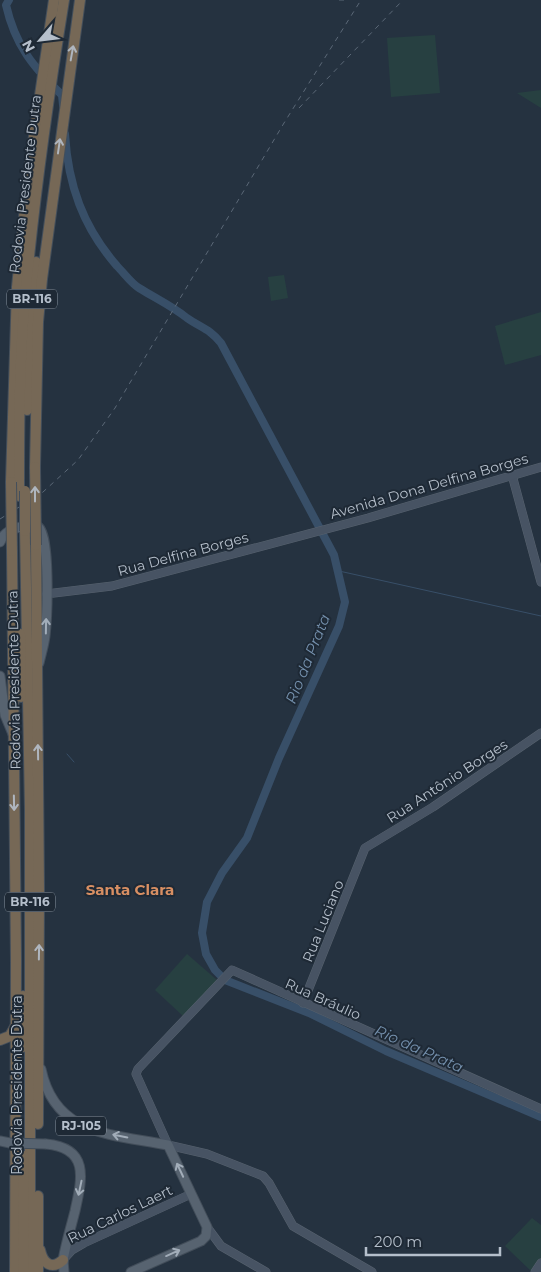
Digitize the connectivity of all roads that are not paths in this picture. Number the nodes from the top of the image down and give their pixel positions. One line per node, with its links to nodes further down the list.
1 (54, 0): 16 (highway, BR-116, bridge)
2 (64, 0): 5 (highway, Rodovia Presidente Dutra / BR-116)
3 (70, 0): 5 (highway, Rodovia Presidente Dutra / BR-116)
4 (80, 0): 13 (highway, BR-116, one-way to 4, bridge)
5 (56, 71): 9 (highway, Rodovia Presidente Dutra / BR-116, bridge)
6 (541, 467): 7 (street, Avenida Dona Delfina Borges)
7 (512, 475): 8 (street, Avenida Dona Delfina Borges); 11 (street)
8 (324, 529): 12 (street, Rua Delfina Borges)
9 (22, 532): 33 (highway, Rodovia Presidente Dutra / BR-116); 34 (highway, Rodovia Presidente Dutra / BR-116)
10 (0, 542): 12 (main road)
11 (541, 582)
12 (46, 594): 13 (main road, one-way to 12)
13 (37, 674): 21 (highway, BR-116, one-way to 13)
14 (0, 676): 16 (main road)
15 (541, 733): 17 (street, Rua Antônio Borges)
16 (14, 736): 19 (highway, BR-116, one-way to 19)
17 (365, 848): 18 (street, Rua Luciano)
18 (303, 1003): 22 (street, Rua Bráulio); 24 (street, Rua Bráulio)
19 (16, 1027): 20 (highway); 32 (highway, BR-116)
20 (0, 1040)
21 (38, 1053): 24 (main road, RJ-105, one-way to 21); 27 (highway, BR-116)
22 (541, 1109)
23 (4, 1143): 30 (main road, RJ-105, one-way to 30, bridge)
24 (168, 1145): 25 (main road, one-way to 24); 39 (street)
25 (191, 1194): 26 (main road); 30 (street, Rua Carlos Laert)
26 (207, 1227): 28 (main road); 29 (street)
27 (39, 1240): 30 (highway); 35 (highway, BR-116)
28 (198, 1242): 29 (street); 37 (main road, one-way to 28)
29 (221, 1246): 38 (street)
30 (63, 1260): 36 (main road, RJ-105)
31 (541, 1263): 40 (street)
32 (15, 1272)
33 (23, 1272)
34 (30, 1272)
35 (38, 1272)
36 (64, 1272)
37 (131, 1272)
38 (266, 1272)
39 (372, 1272)
40 (534, 1272)

